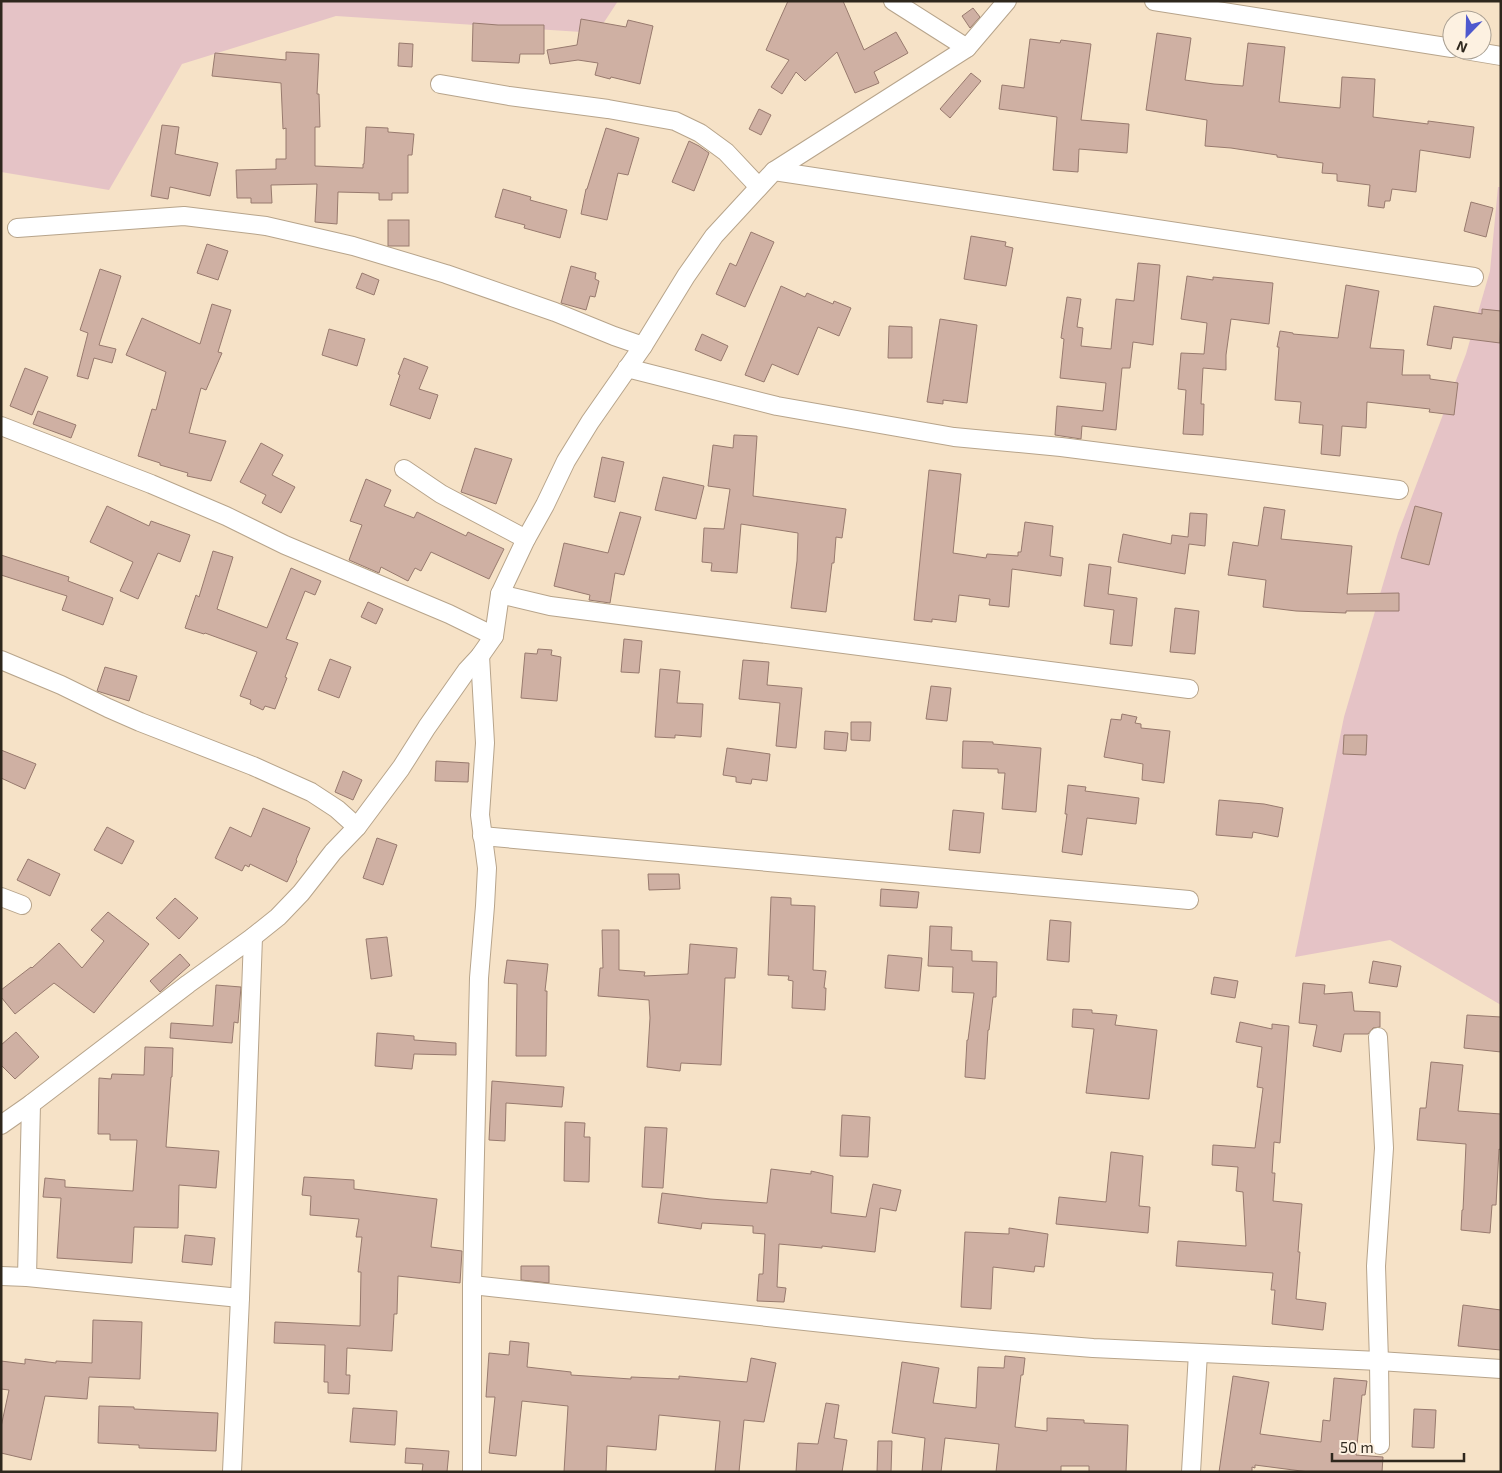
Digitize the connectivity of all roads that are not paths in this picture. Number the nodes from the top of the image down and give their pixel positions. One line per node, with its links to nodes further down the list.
1 (894, 1): 5 (street)
2 (1154, 1): 4 (street)
3 (1012, 2): 5 (street)
4 (1442, 46)
5 (967, 48): 7 (street)
6 (440, 84): 8 (street)
7 (774, 171): 8 (street); 10 (street)
8 (759, 187): 11 (street)
9 (17, 228): 11 (street)
10 (1474, 277)
11 (643, 346): 12 (street)
12 (627, 368): 15 (street); 16 (street)
13 (1, 426): 18 (street)
14 (404, 469): 16 (street)
15 (1399, 490)
16 (526, 539): 17 (street)
17 (500, 594): 18 (street); 21 (street)
18 (494, 636): 19 (street)
19 (480, 656): 22 (street); 23 (street)
20 (1, 660): 22 (street)
21 (1189, 689)
22 (357, 827): 27 (street)
23 (482, 836): 25 (street); 33 (street)
24 (1, 897): 26 (street)
25 (1189, 900)
26 (22, 905)
27 (253, 937): 29 (street); 34 (street)
28 (1378, 1038): 36 (street)
29 (31, 1104): 30 (street); 32 (street)
30 (1, 1125)
31 (1, 1276): 32 (street)
32 (27, 1277): 34 (street)
33 (472, 1285): 35 (street); 40 (street)
34 (240, 1298): 39 (street)
35 (1198, 1353): 36 (street); 41 (street)
36 (1380, 1362): 37 (street); 38 (street)
37 (1501, 1369)
38 (1380, 1445)
39 (232, 1472)
40 (472, 1472)
41 (1191, 1472)

